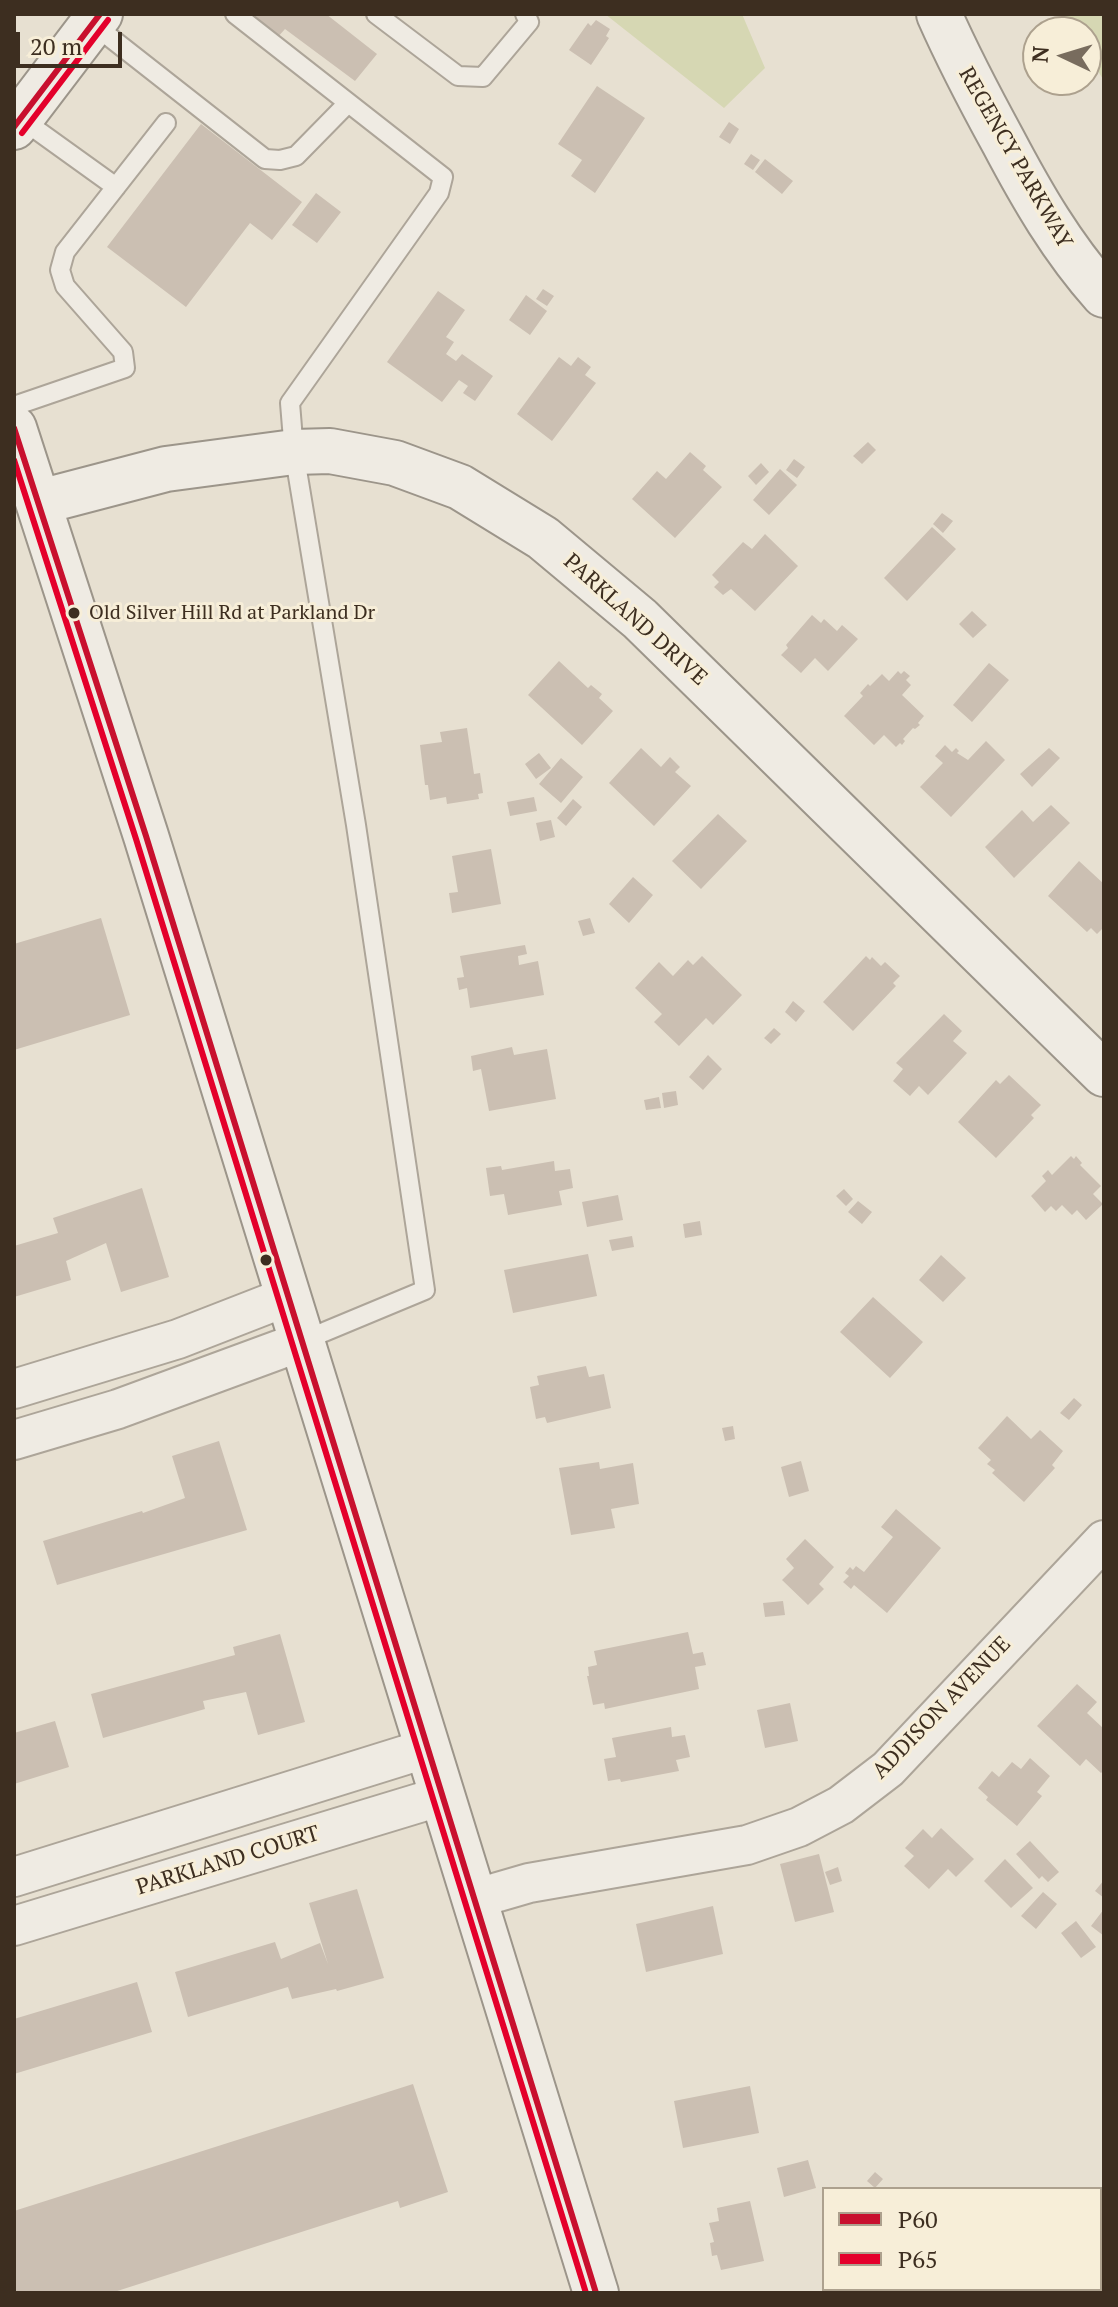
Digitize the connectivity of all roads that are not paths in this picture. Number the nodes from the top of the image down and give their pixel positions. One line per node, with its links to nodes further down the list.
1 (235, 14): 6 (lane)
2 (376, 14): 3 (lane)
3 (525, 14)
4 (939, 14): 10 (street, REGENCY PARKWAY)
5 (97, 19): 6 (lane); 7 (street)
6 (348, 103): 12 (lane)
7 (16, 120): 9 (lane)
8 (166, 123): 9 (lane)
9 (116, 187): 11 (lane)
10 (1104, 295)
11 (16, 432): 13 (street)
12 (294, 452): 13 (street, PARKLAND DRIVE); 14 (street, PARKLAND DRIVE); 17 (lane)
13 (40, 502): 15 (street)
14 (1104, 1074)
15 (286, 1297): 16 (street); 17 (street)
16 (178, 1339): 18 (street); 19 (street)
17 (300, 1342): 18 (street); 22 (street)
18 (195, 1381): 20 (street)
19 (14, 1389)
20 (14, 1440)
21 (1104, 1540): 27 (street, ADDISON AVENUE)
22 (428, 1748): 23 (street); 24 (street)
23 (309, 1786): 25 (street); 26 (street)
24 (442, 1796): 25 (street, PARKLAND COURT); 27 (street)
25 (321, 1833): 28 (street, PARKLAND COURT)
26 (14, 1877)
27 (474, 1899): 29 (street)
28 (14, 1926)
29 (596, 2293)

